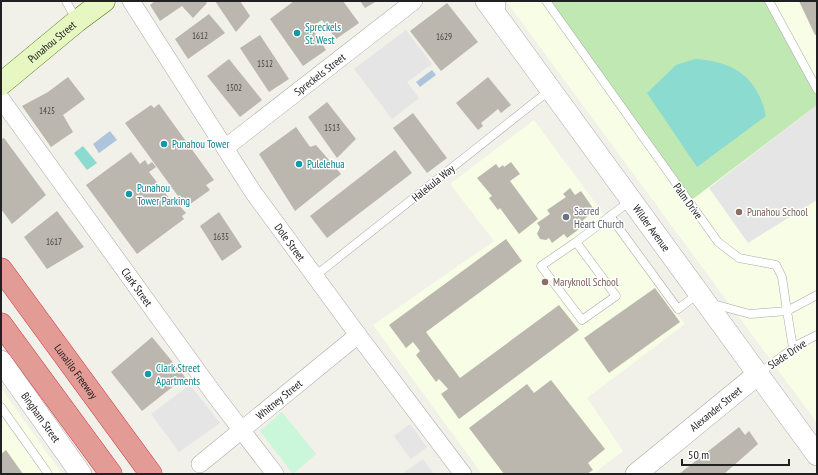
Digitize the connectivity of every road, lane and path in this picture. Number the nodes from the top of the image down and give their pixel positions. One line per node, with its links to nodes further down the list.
1 (66, 1): 9 (lane)
2 (104, 1): 9 (main road, Punahou Street)
3 (131, 1): 15 (street, Dole Street)
4 (414, 1): 15 (street, Spreckels Street)
5 (486, 1): 10 (street, Wilder Avenue)
6 (501, 1): 10 (lane)
7 (546, 1): 23 (lane, Palm Drive)
8 (769, 1): 12 (lane)
9 (77, 21): 11 (main road, Punahou Street)
10 (502, 23): 13 (street, Wilder Avenue)
11 (1, 84)
12 (817, 89)
13 (550, 90): 16 (street, Wilder Avenue); 20 (lane, Halekula Way)
14 (1, 100): 31 (street, Clark Street)
15 (225, 148): 20 (street, Dole Street)
16 (631, 200): 17 (lane); 22 (street, Wilder Avenue)
17 (610, 216): 18 (lane); 22 (lane)
18 (576, 242): 18 (lane)
19 (1, 269): 37 (highway, Lunalilo Freeway)
20 (316, 276): 26 (street, Dole Street)
21 (817, 295): 23 (lane)
22 (702, 297): 23 (lane); 29 (street, Wilder Avenue)
23 (787, 311): 27 (lane)
24 (1, 324): 36 (highway)
25 (817, 334): 27 (lane, Slade Drive)
26 (358, 335): 31 (street, Whitney Street); 39 (street, Dole Street)
27 (793, 348): 29 (lane, Slade Drive)
28 (1, 361): 35 (street, Bingham Street)
29 (758, 374): 32 (street, Wilder Avenue); 40 (street, Alexander Street)
30 (2, 407): 34 (lane)
31 (242, 429): 33 (street, Whitney Street); 38 (street, Clark Street)
32 (817, 455)
33 (200, 464)
34 (47, 472)
35 (81, 474)
36 (111, 474)
37 (151, 474)
38 (275, 474)
39 (463, 474)
40 (636, 474)

